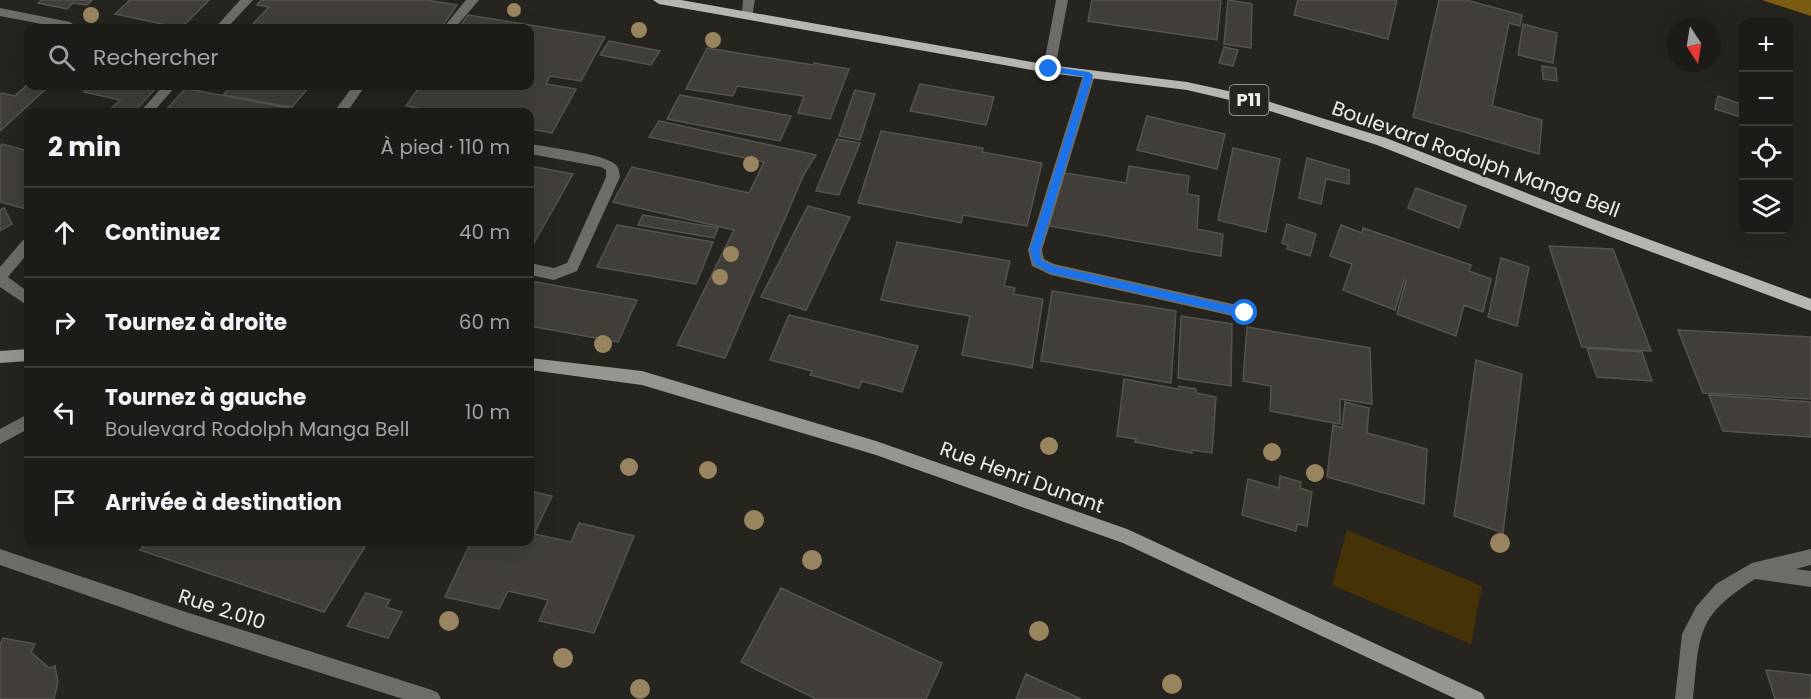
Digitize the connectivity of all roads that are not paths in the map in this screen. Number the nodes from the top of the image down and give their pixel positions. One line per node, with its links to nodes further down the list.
1 (247, 0): 9 (street)
2 (473, 0): 10 (street)
3 (659, 0): 7 (main road, Boulevard Rodolph Manga Bell / P11)
4 (749, 0): 7 (street)
5 (1062, 0): 11 (street)
6 (0, 12): 8 (street)
7 (748, 14): 11 (main road, Boulevard Rodolph Manga Bell / P11)
8 (59, 24)
9 (225, 24)
10 (452, 24)
11 (1049, 69): 12 (main road, Boulevard Rodolph Manga Bell / P11)
12 (1089, 75): 22 (main road, Boulevard Rodolph Manga Bell / P11); 23 (street)
13 (166, 90): 15 (street)
14 (356, 90): 16 (street)
15 (150, 108)
16 (343, 108)
17 (534, 149): 19 (street)
18 (24, 249): 20 (street)
19 (534, 270)
20 (0, 278): 21 (street)
21 (24, 297)
22 (1811, 305)
23 (1245, 313)
24 (24, 355): 25 (main road)
25 (0, 357)
26 (534, 364): 34 (main road, Rue Henri Dunant)
27 (24, 423): 28 (street)
28 (0, 437)
29 (0, 556): 33 (street, Rue 2.010)
30 (1811, 557): 31 (street)
31 (1752, 571): 32 (street); 35 (street)
32 (1811, 579)
33 (432, 699)
34 (1476, 699)
35 (1684, 699)

